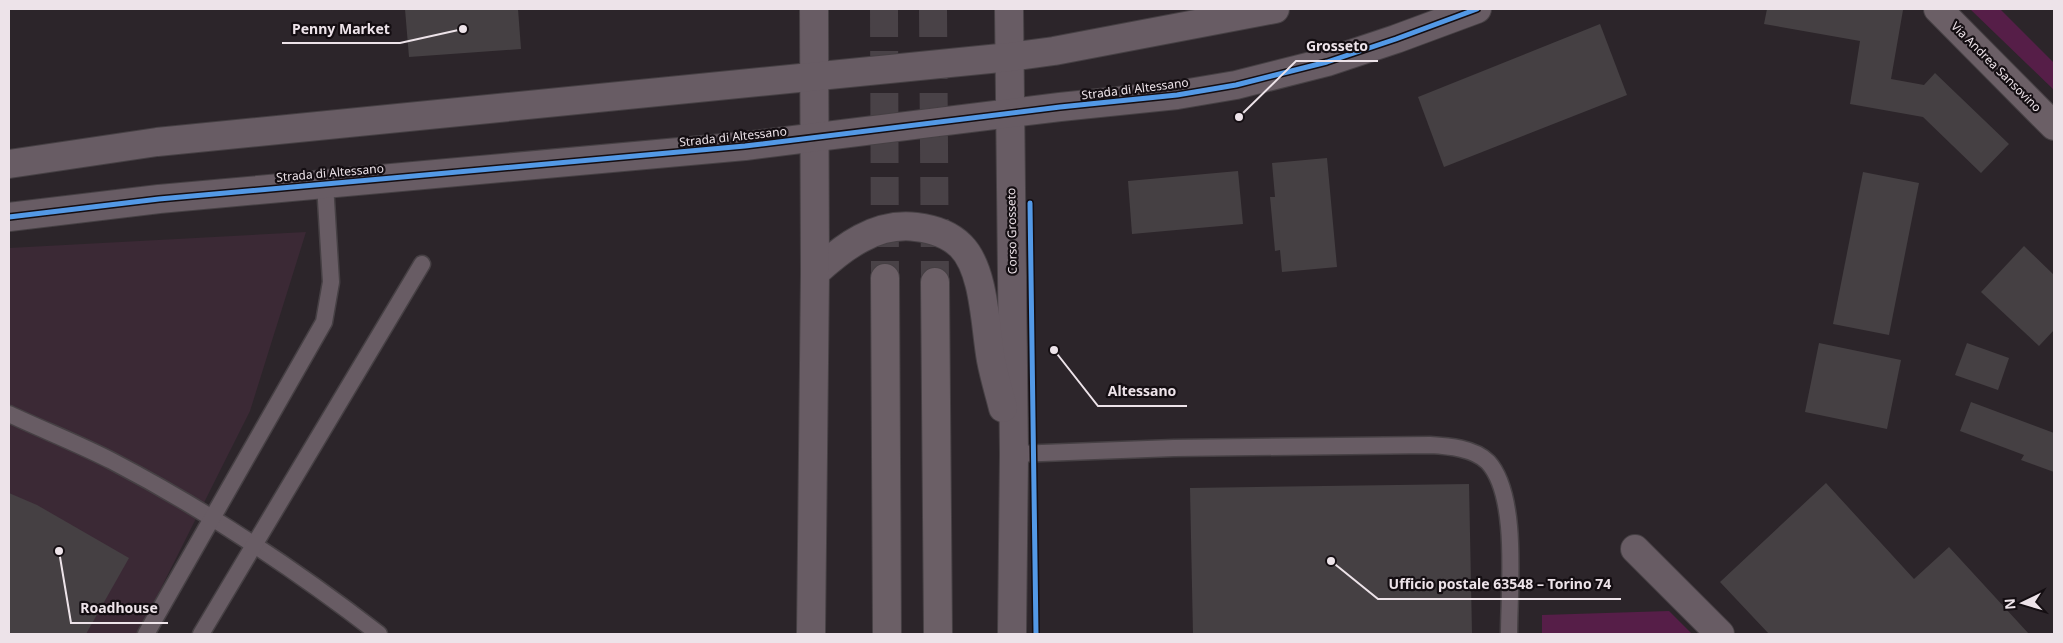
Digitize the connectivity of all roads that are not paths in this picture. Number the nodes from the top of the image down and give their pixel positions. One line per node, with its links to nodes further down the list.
1 (814, 9): 7 (street)
2 (1009, 9): 6 (street, Corso Grosseto)
3 (1275, 9): 6 (street)
4 (1478, 9): 8 (street, Strada di Altessano)
5 (1938, 9): 9 (main road, Via Andrea Sansovino)
6 (1010, 57): 7 (street); 8 (street, Corso Grosseto)
7 (814, 77): 10 (street); 11 (street)
8 (1010, 114): 10 (street, Strada di Altessano); 19 (street, Corso Grosseto)
9 (2054, 126)
10 (815, 139): 12 (street, Strada di Altessano); 15 (street)
11 (9, 164)
12 (325, 184): 13 (street, Strada di Altessano); 20 (lane)
13 (9, 217)
14 (422, 264): 21 (lane)
15 (815, 273): 19 (street, Corso Grosseto); 26 (street)
16 (885, 278): 27 (main road)
17 (935, 282): 28 (main road)
18 (9, 414): 20 (lane)
19 (1014, 454): 29 (street, Corso Grosseto); 30 (lane)
20 (213, 519): 21 (lane); 23 (lane)
21 (254, 547): 24 (lane); 25 (lane)
22 (1636, 549): 31 (street)
23 (146, 634)
24 (201, 634)
25 (379, 634)
26 (811, 634)
27 (887, 634)
28 (938, 634)
29 (1012, 634)
30 (1509, 634)
31 (1720, 634)

